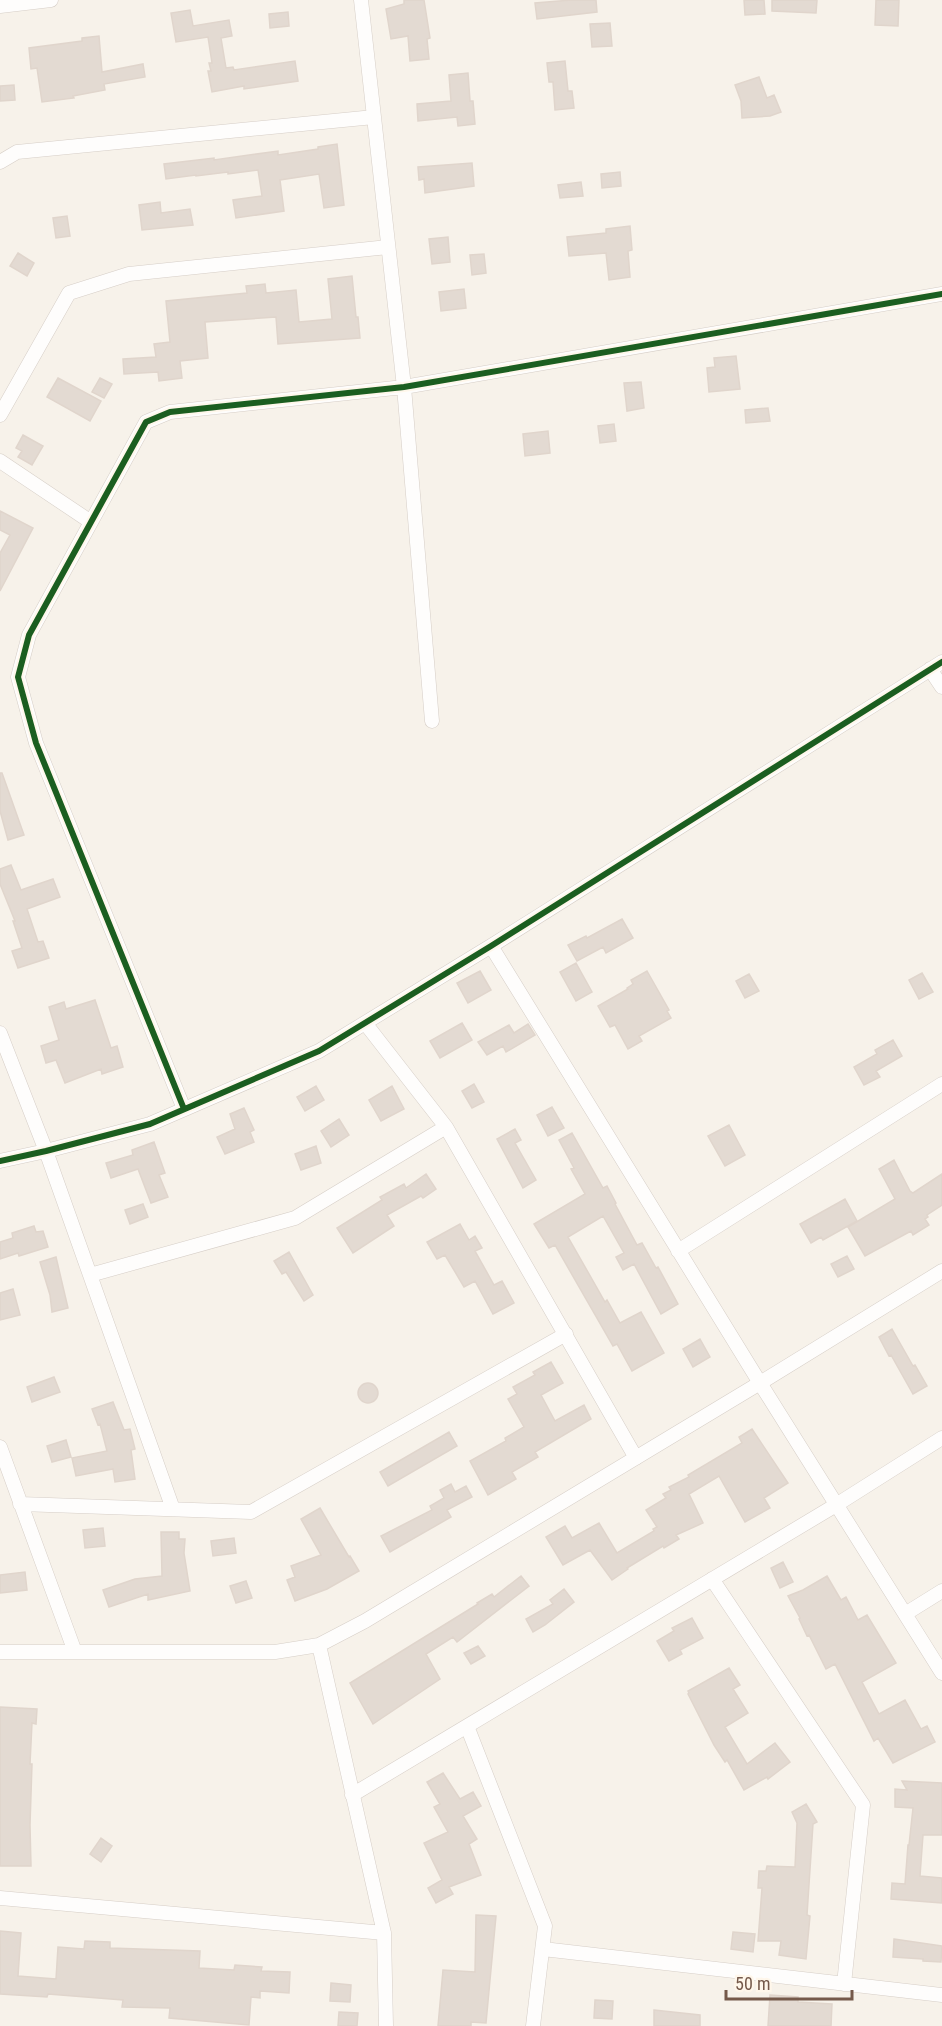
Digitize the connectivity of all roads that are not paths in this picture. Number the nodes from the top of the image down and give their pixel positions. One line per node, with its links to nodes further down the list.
1 (51, 0): 3 (street)
2 (361, 0): 4 (street)
3 (0, 6)
4 (374, 117): 5 (street); 6 (street)
5 (0, 162)
6 (388, 247): 8 (street); 9 (street)
7 (942, 294): 8 (street)
8 (404, 387): 11 (street); 14 (street)
9 (0, 414)
10 (0, 461): 11 (street)
11 (91, 522): 19 (street)
12 (936, 665): 13 (street); 15 (street)
13 (942, 687)
14 (432, 720)
15 (491, 946): 16 (street); 23 (street)
16 (365, 1023): 19 (street); 20 (street)
17 (0, 1033): 21 (street)
18 (942, 1084): 23 (street)
19 (184, 1109): 21 (street)
20 (446, 1127): 25 (street); 26 (street)
21 (46, 1151): 22 (street); 25 (street)
22 (0, 1161)
23 (678, 1251): 27 (street)
24 (942, 1270): 27 (street)
25 (90, 1275): 33 (street)
26 (566, 1334): 30 (street); 33 (street)
27 (760, 1383): 30 (street); 32 (street)
28 (942, 1438): 32 (street)
29 (0, 1447): 31 (street)
30 (636, 1458): 37 (street)
31 (20, 1504): 33 (street); 39 (street)
32 (836, 1504): 34 (street); 36 (street)
33 (173, 1509)
34 (712, 1579): 41 (street); 46 (street)
35 (942, 1591): 36 (street)
36 (905, 1614): 40 (street)
37 (319, 1644): 39 (street); 42 (street)
38 (0, 1652): 39 (street)
39 (75, 1652)
40 (942, 1673)
41 (467, 1726): 42 (street); 45 (street)
42 (352, 1795): 44 (street)
43 (0, 1898): 44 (street)
44 (384, 1933): 48 (street)
45 (543, 1948): 46 (street); 49 (street)
46 (844, 1984): 47 (street)
47 (942, 1995)
48 (386, 2026)
49 (533, 2026)

